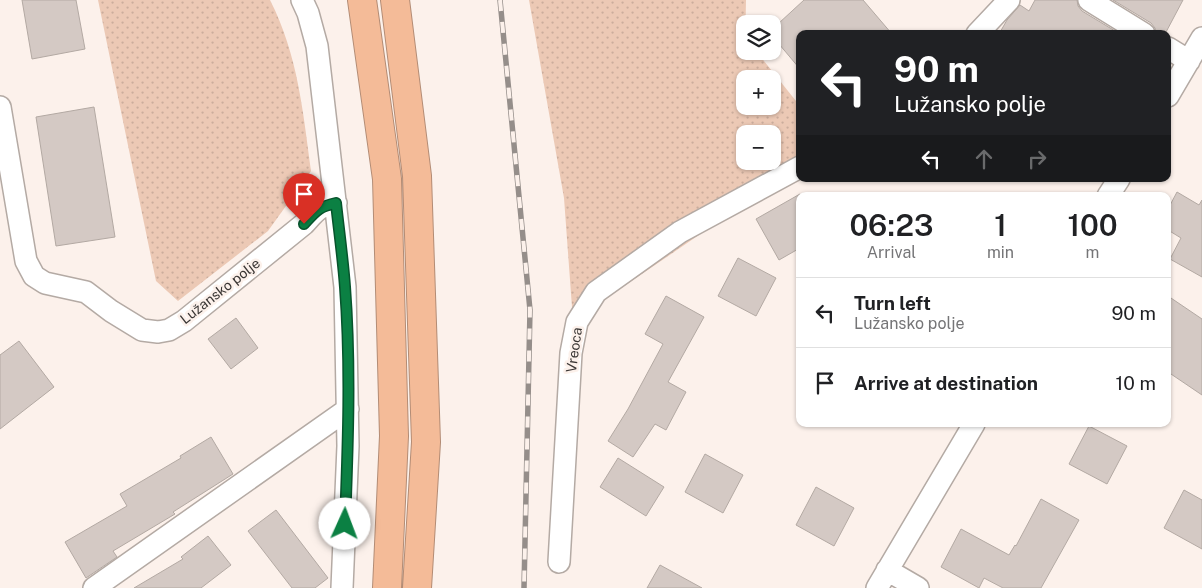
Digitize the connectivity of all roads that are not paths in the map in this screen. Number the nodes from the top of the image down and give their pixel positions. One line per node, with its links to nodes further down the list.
1 (302, 0): 14 (street)
2 (362, 0): 21 (highway)
3 (395, 0): 22 (highway)
4 (1009, 0): 6 (street)
5 (1089, 0): 7 (street)
6 (981, 30)
7 (1138, 30)
8 (1202, 38): 10 (street)
9 (1171, 50): 10 (street)
10 (1188, 61): 11 (street)
11 (1171, 91)
12 (0, 107): 14 (street, Lužansko polje)
13 (796, 169): 17 (street, Vreoca)
14 (336, 203): 15 (street)
15 (348, 409): 19 (street); 20 (street)
16 (972, 427): 18 (street)
17 (559, 562)
18 (882, 579): 23 (street)
19 (94, 588)
20 (342, 588)
21 (387, 588)
22 (417, 588)
23 (918, 588)

